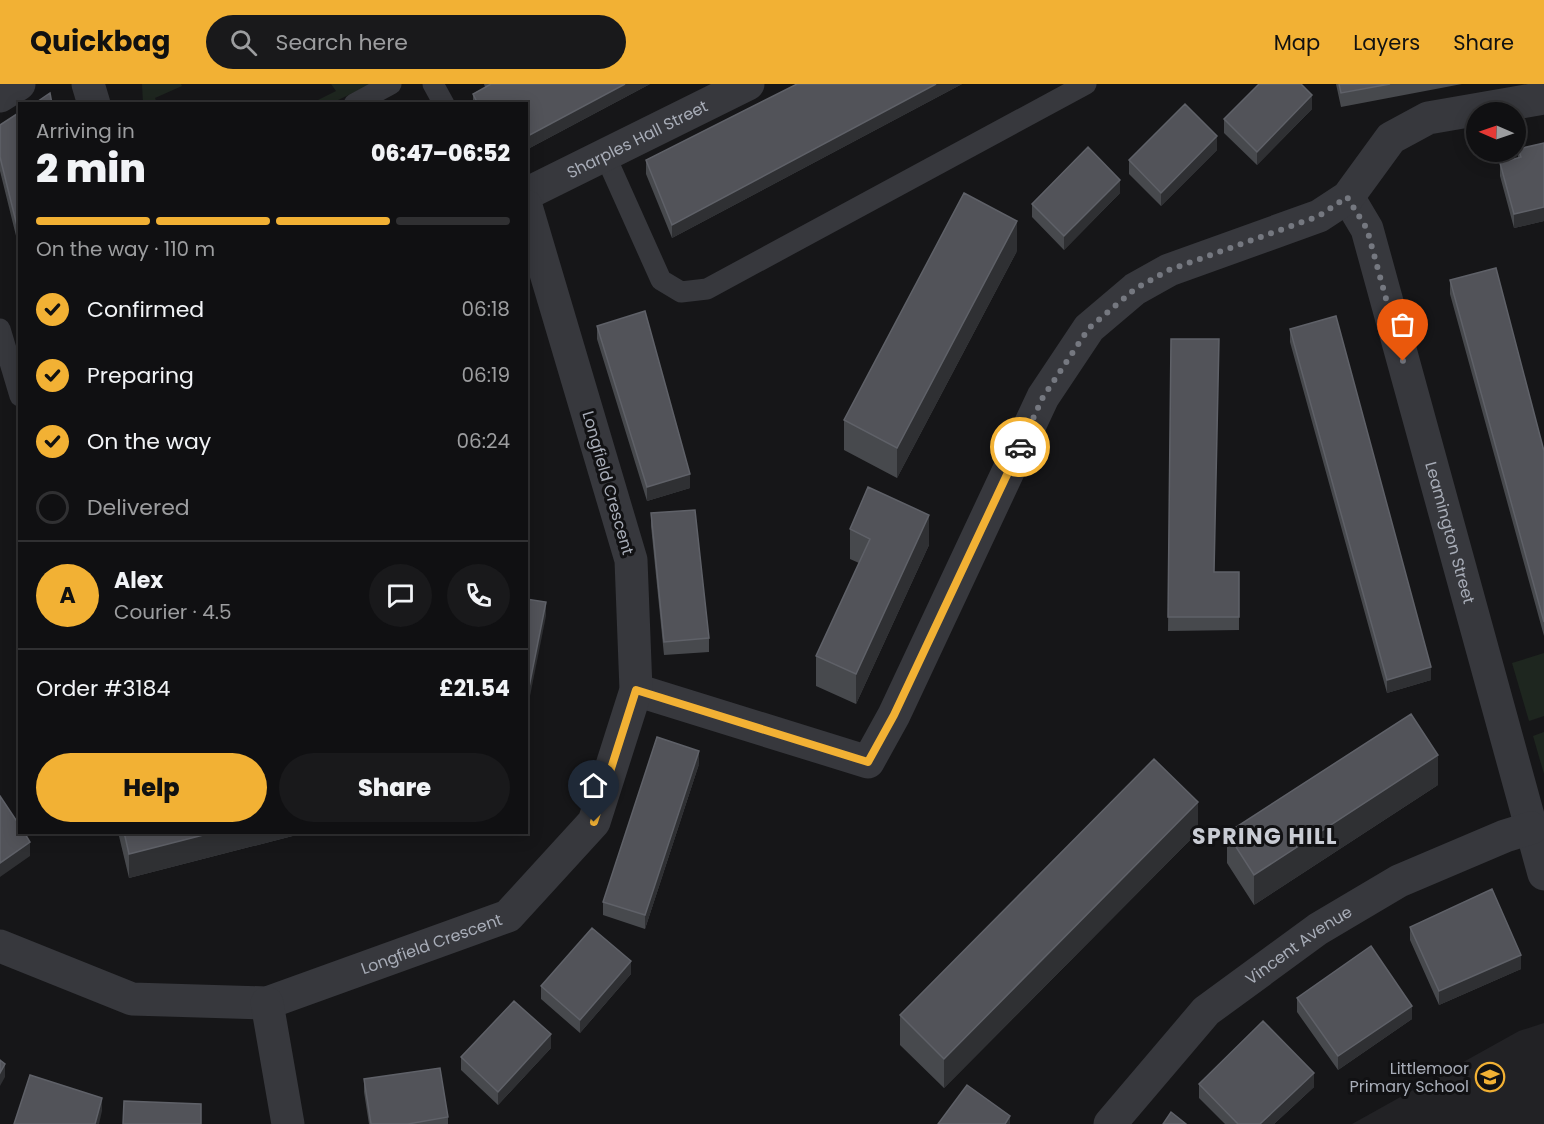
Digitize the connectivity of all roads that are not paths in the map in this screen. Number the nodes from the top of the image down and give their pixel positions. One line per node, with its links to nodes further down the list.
1 (19, 84): 7 (street)
2 (88, 84): 9 (street)
3 (391, 84): 10 (lane)
4 (433, 84): 11 (lane)
5 (748, 84): 12 (street, Sharples Hall Street)
6 (1086, 84): 12 (lane)
7 (0, 96)
8 (1544, 98): 14 (street)
9 (93, 102)
10 (358, 102)
11 (443, 102)
12 (605, 155): 13 (street, Sharples Hall Street)
13 (528, 193)
14 (1347, 197): 18 (street); 19 (street, Leamington Street)
15 (528, 213): 18 (street, Longfield Crescent)
16 (0, 329): 17 (lane)
17 (18, 389)
18 (636, 690): 22 (street, Longfield Crescent)
19 (1531, 828): 20 (street, Leamington Street); 24 (street, Vincent Avenue)
20 (1544, 873)
21 (0, 946): 22 (street, Longfield Crescent)
22 (267, 1003): 23 (street)
23 (288, 1124)
24 (1110, 1124)

